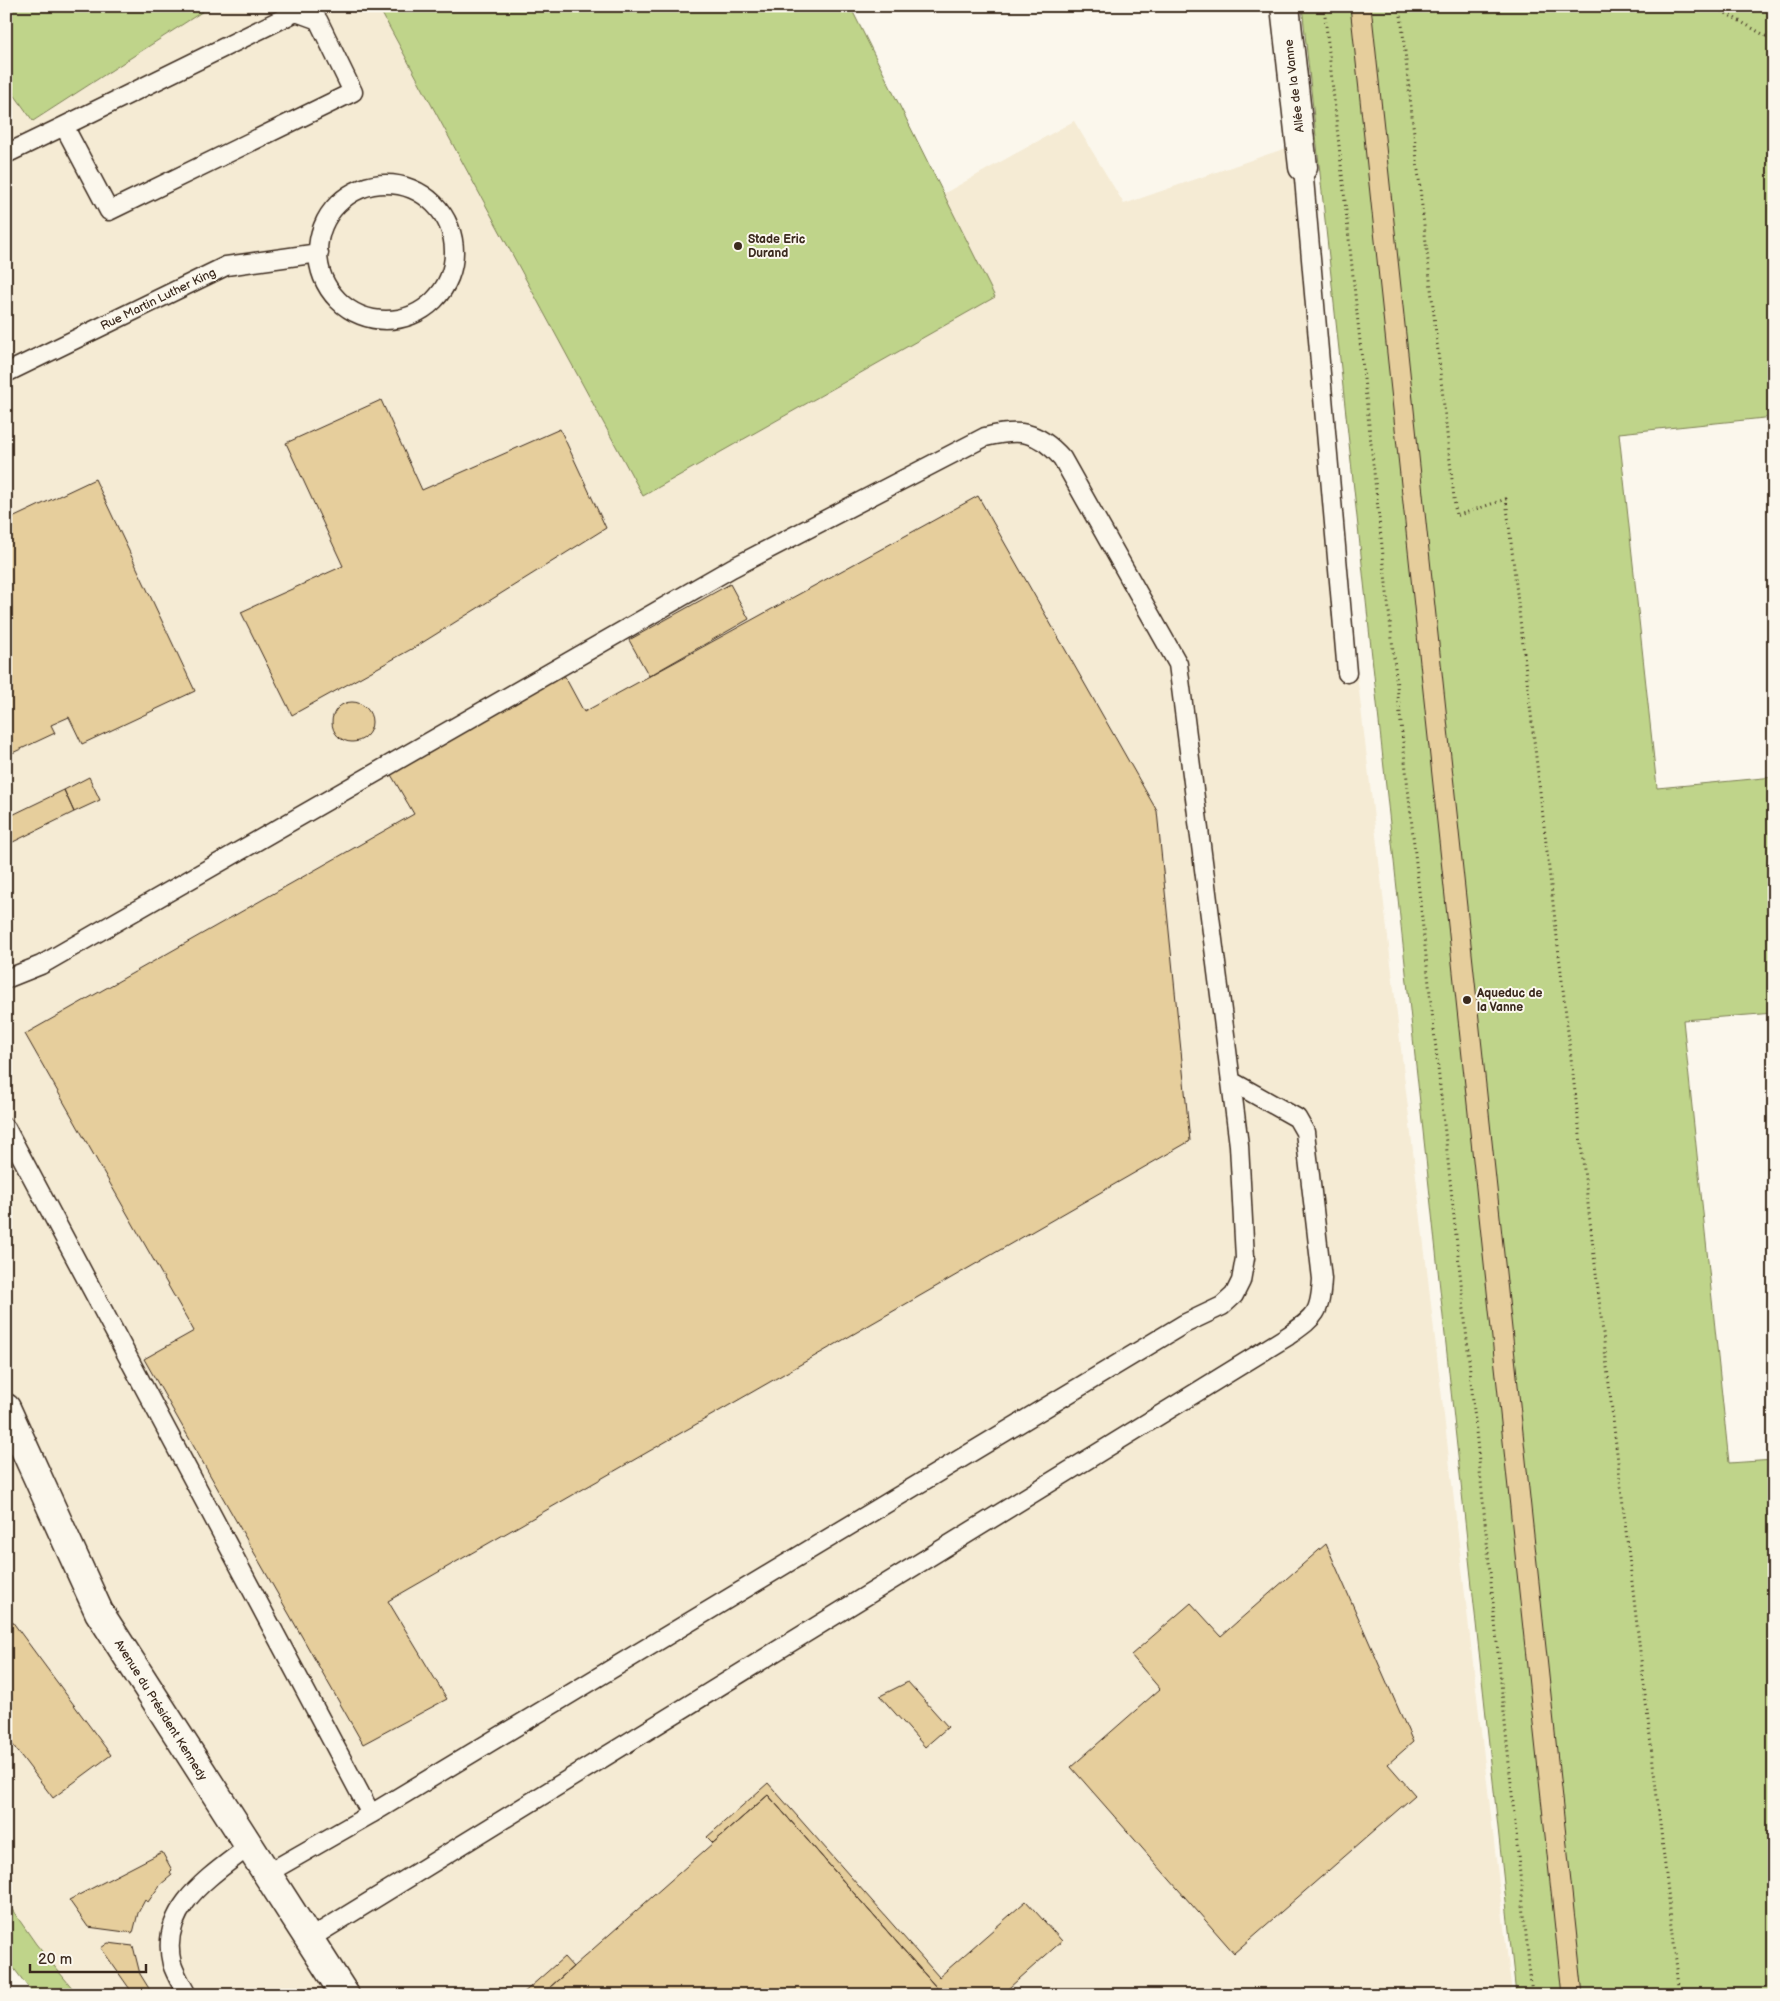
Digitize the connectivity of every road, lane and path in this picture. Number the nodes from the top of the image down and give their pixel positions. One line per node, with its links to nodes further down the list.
1 (1285, 6): 8 (street, Allée de la Vanne)
2 (1324, 6): 22 (path)
3 (1400, 6): 23 (path)
4 (1713, 6): 5 (path)
5 (1774, 34)
6 (64, 126): 6 (lane); 7 (lane)
7 (6, 154)
8 (1303, 167): 11 (lane)
9 (319, 253): 9 (lane); 10 (lane, Rue Martin Luther King)
10 (6, 373)
11 (1347, 673)
12 (6, 979): 13 (lane)
13 (1231, 1081): 16 (lane); 19 (lane)
14 (6, 1128): 16 (lane)
15 (6, 1408): 17 (street, Avenue du Président Kennedy)
16 (371, 1814): 18 (lane)
17 (248, 1847): 18 (street, Avenue du Président Kennedy); 20 (lane)
18 (266, 1874): 19 (street, Avenue du Président Kennedy)
19 (309, 1939): 21 (street, Avenue du Président Kennedy)
20 (187, 1995)
21 (345, 1995)
22 (1532, 1995)
23 (1680, 1995)

